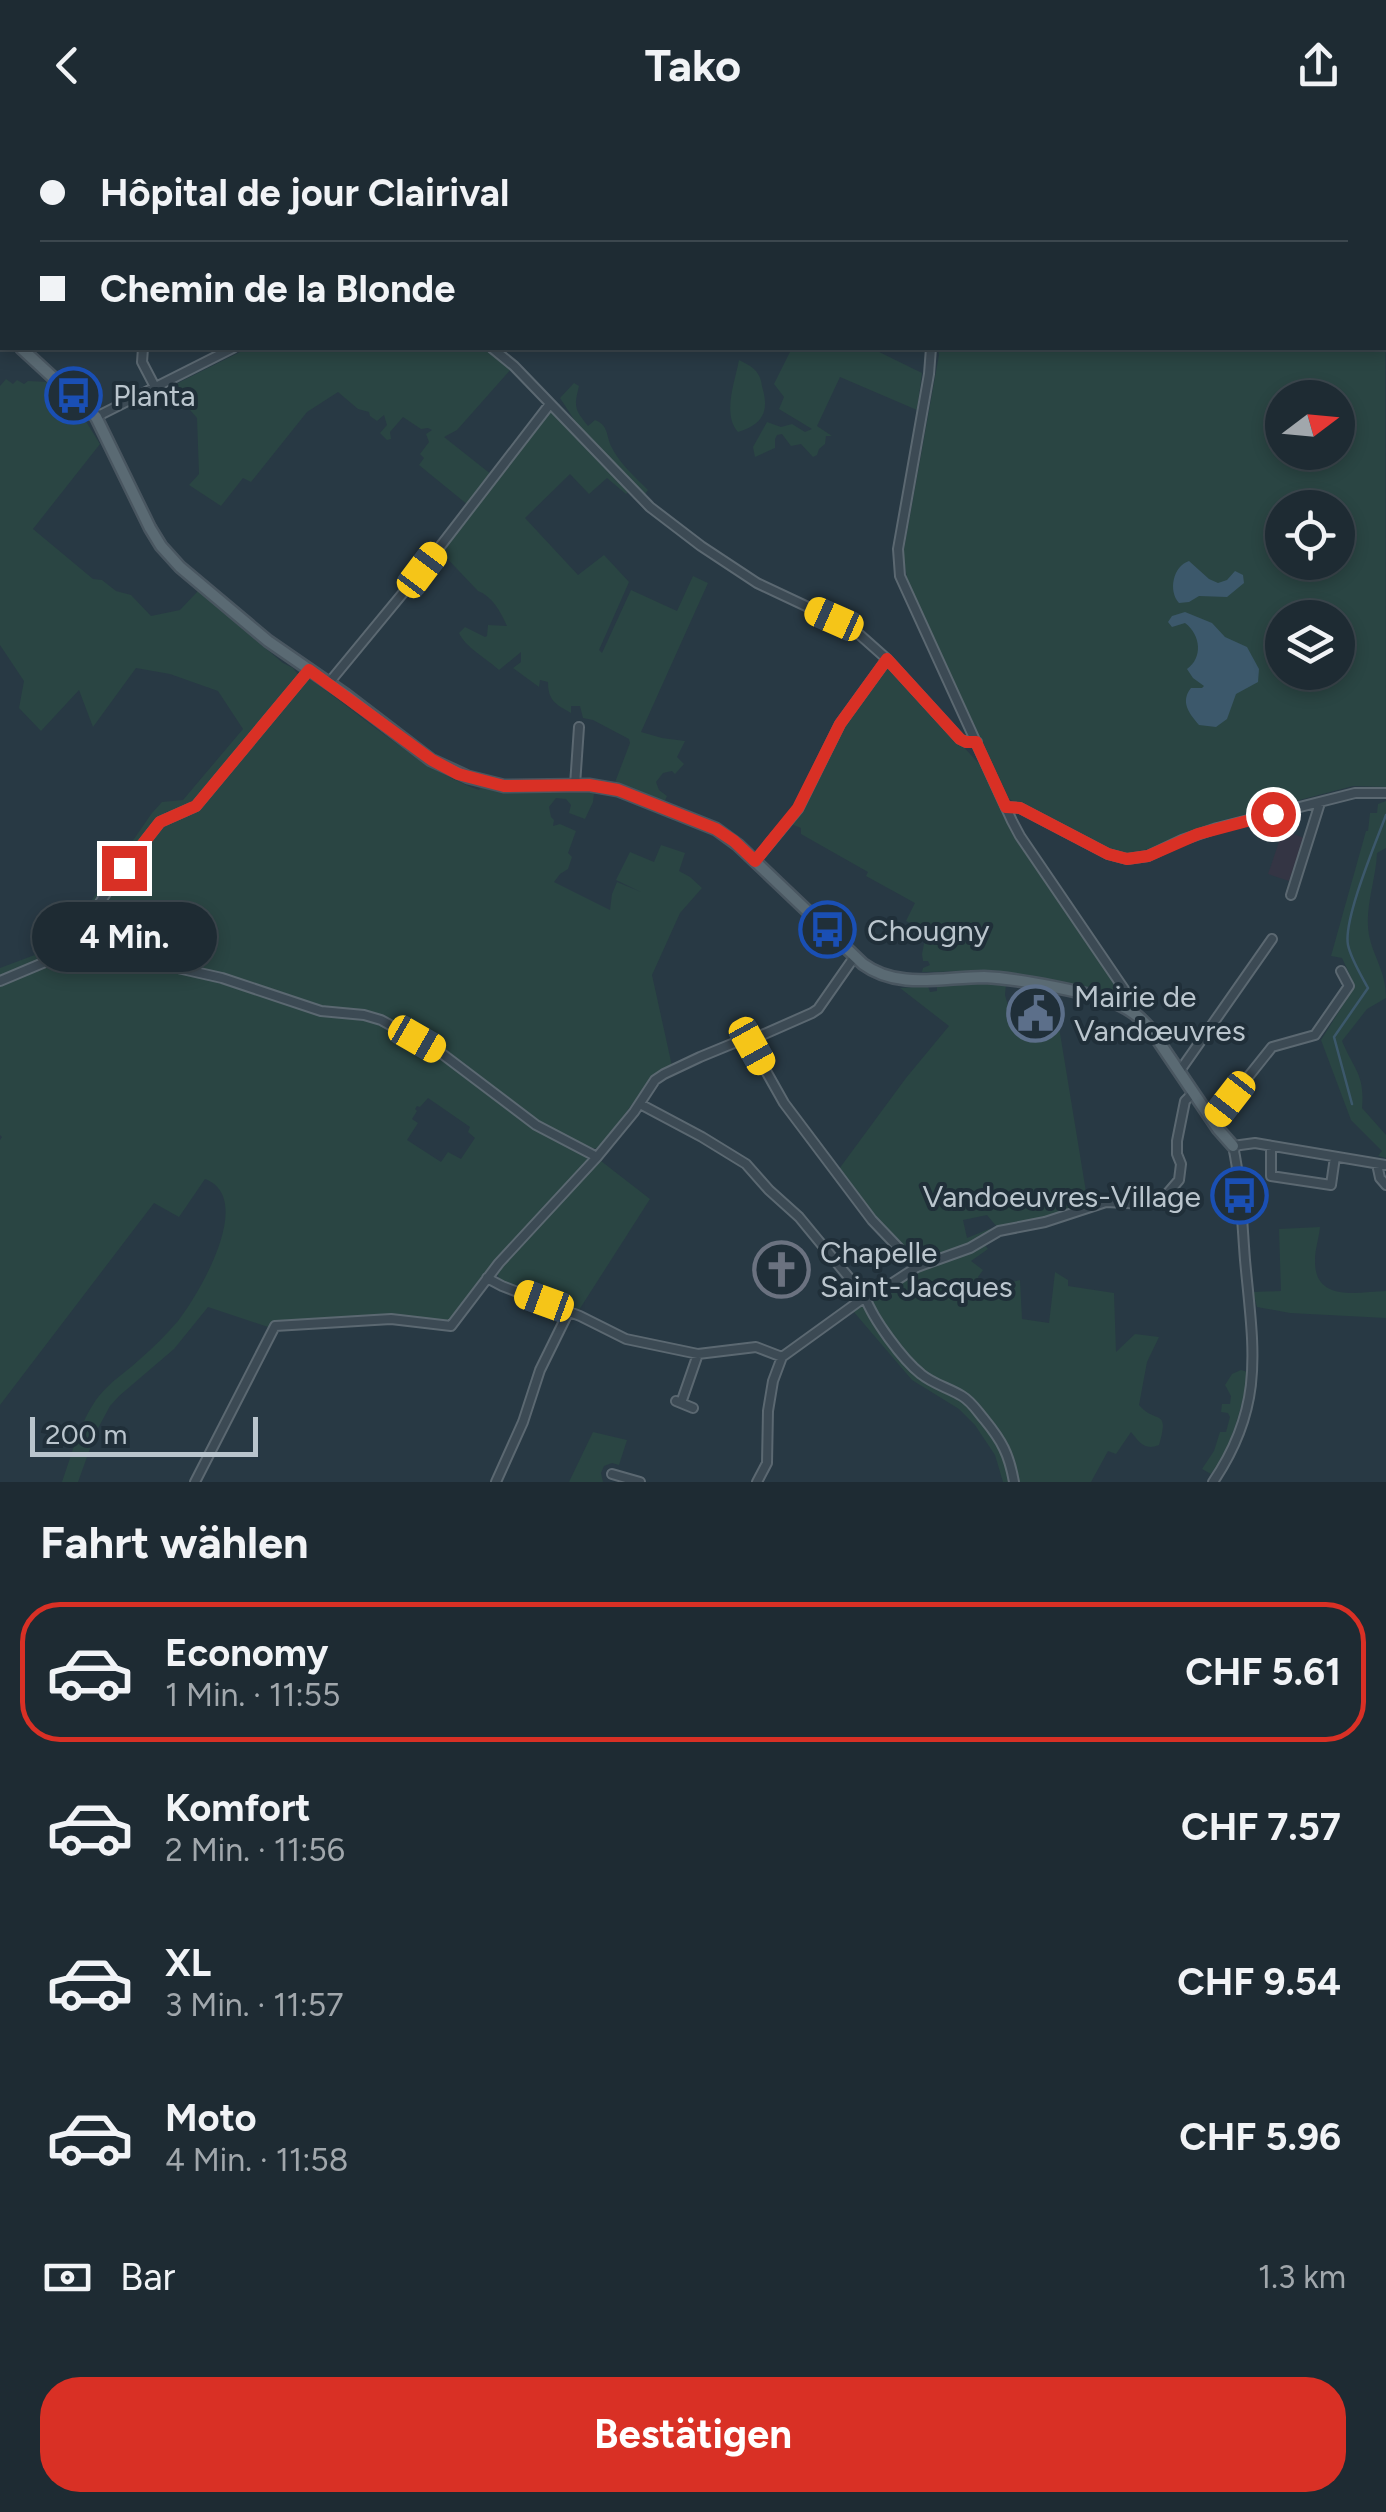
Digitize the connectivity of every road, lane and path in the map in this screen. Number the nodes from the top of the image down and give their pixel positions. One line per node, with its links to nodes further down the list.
1 (23, 350): 8 (main road)
2 (143, 350): 6 (street)
3 (229, 350): 6 (street)
4 (494, 350): 7 (street)
5 (931, 350): 13 (street)
6 (155, 387): 8 (street)
7 (550, 404): 9 (street); 11 (street)
8 (96, 417): 10 (main road)
9 (887, 659): 13 (street); 18 (street)
10 (309, 670): 11 (main road); 21 (street)
11 (328, 684): 14 (main road)
12 (579, 727): 14 (street)
13 (976, 742): 17 (street)
14 (576, 785): 18 (main road)
15 (1386, 793): 16 (street)
16 (1320, 802): 17 (street); 19 (street)
17 (1006, 807): 25 (street)
18 (755, 861): 22 (main road)
19 (1291, 895)
20 (1272, 938): 27 (street)
21 (69, 952): 24 (street); 33 (street)
22 (855, 956): 25 (main road); 26 (street)
23 (1340, 972): 30 (street)
24 (0, 981)
25 (1121, 1005): 27 (main road)
26 (748, 1039): 29 (street); 39 (street)
27 (1179, 1072): 28 (main road)
28 (1194, 1093): 30 (main road); 39 (street)
29 (640, 1104): 33 (street); 41 (street)
30 (1212, 1121): 31 (main road)
31 (1233, 1146): 32 (street); 52 (street)
32 (1271, 1146): 34 (street); 36 (street)
33 (597, 1157): 40 (street)
34 (1335, 1157): 35 (street); 36 (street)
35 (1382, 1164): 37 (street)
36 (1331, 1185): 38 (street)
37 (1386, 1185)
38 (1342, 1187)
39 (916, 1267): 41 (street)
40 (487, 1278): 42 (street); 47 (street)
41 (864, 1298): 44 (street); 51 (street)
42 (569, 1311): 43 (street); 48 (street)
43 (698, 1354): 44 (street); 45 (street)
44 (782, 1358): 50 (street)
45 (693, 1408)
46 (612, 1474): 49 (street)
47 (194, 1482)
48 (496, 1482)
49 (640, 1482)
50 (757, 1482)
51 (1014, 1482)
52 (1213, 1482)

